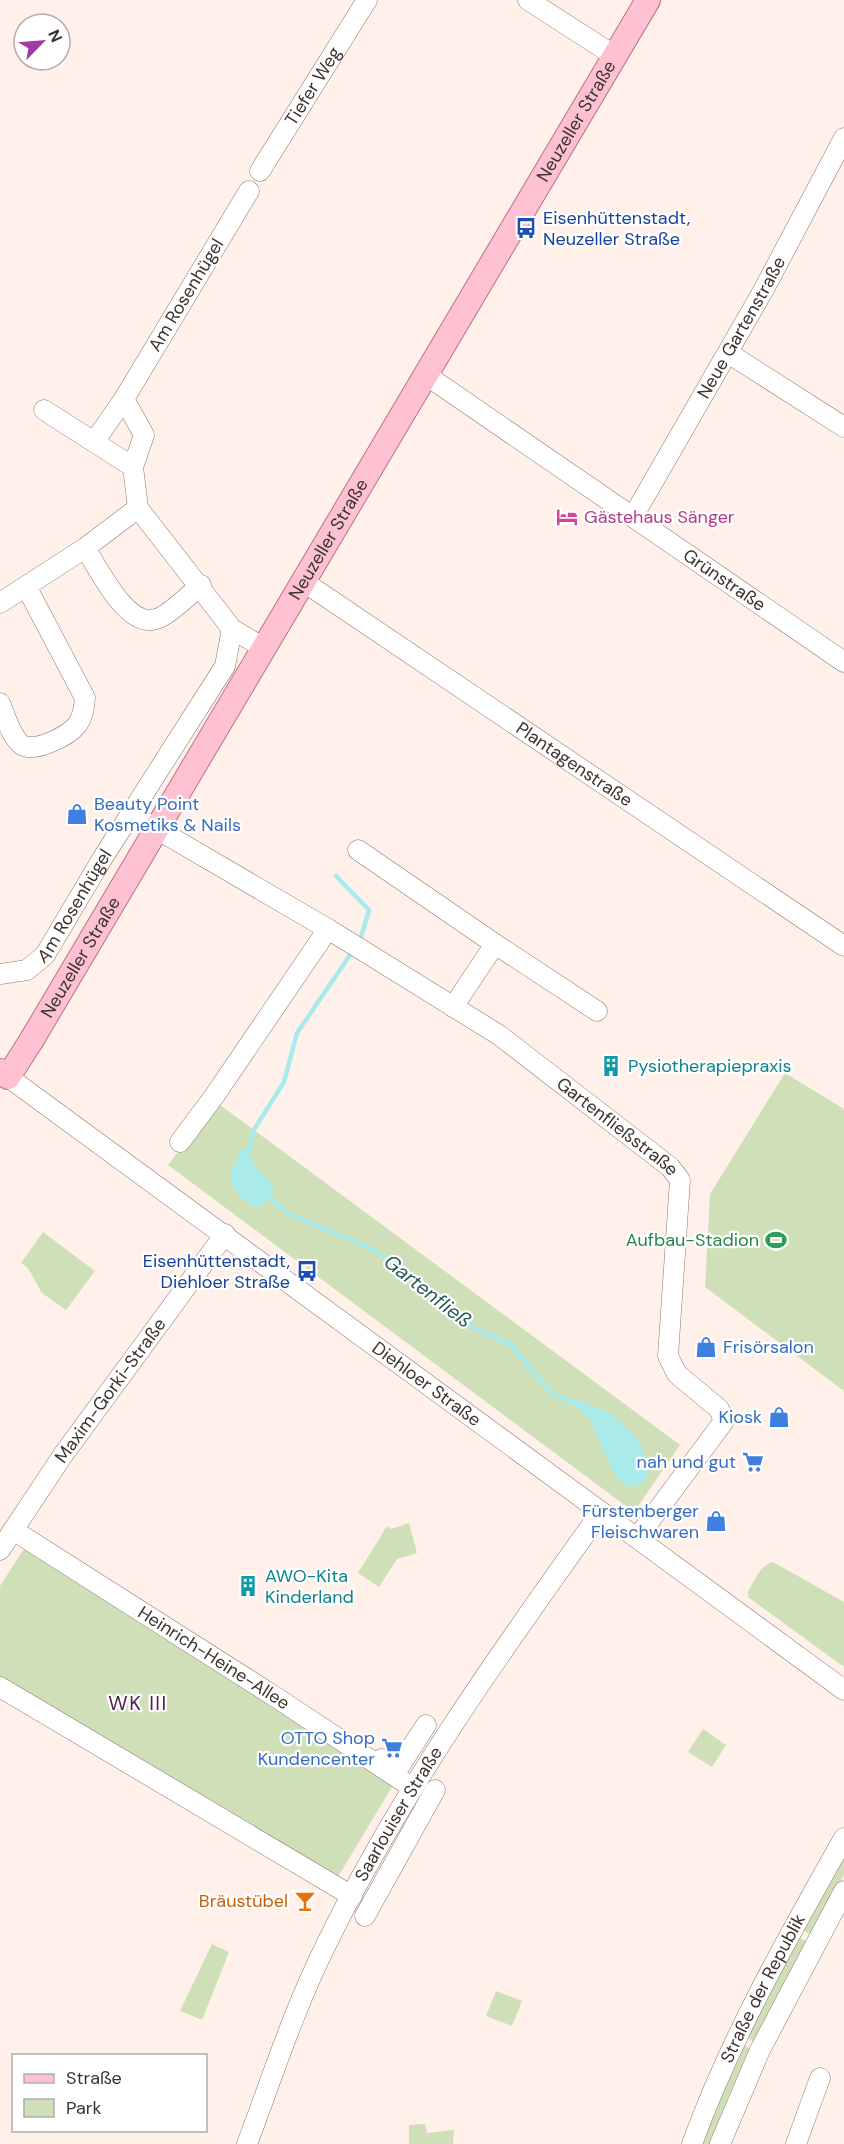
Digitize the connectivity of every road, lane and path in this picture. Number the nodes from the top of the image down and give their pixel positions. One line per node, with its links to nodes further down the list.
1 (367, 0): 6 (street, Tiefer Weg)
2 (528, 0): 4 (street)
3 (648, 0): 4 (main road, Neuzeller Straße)
4 (615, 56): 9 (main road, Neuzeller Straße)
5 (844, 138): 8 (street, Neue Gartenstraße)
6 (260, 171)
7 (249, 191): 10 (street, Am Rosenhügel)
8 (728, 354): 12 (street); 16 (street, Neue Gartenstraße)
9 (426, 375): 16 (street, Grünstraße); 18 (main road, Neuzeller Straße)
10 (124, 399): 13 (street, Am Rosenhügel); 14 (street)
11 (44, 410): 13 (street)
12 (844, 427)
13 (94, 442): 14 (street)
14 (133, 467): 15 (street)
15 (138, 507): 17 (street); 19 (street)
16 (634, 515): 24 (street, Grünstraße)
17 (85, 548): 19 (street); 20 (street)
18 (304, 582): 23 (main road, Neuzeller Straße); 31 (street, Plantagenstraße)
19 (201, 585): 22 (street)
20 (27, 588): 21 (street); 25 (street)
21 (0, 603)
22 (232, 629): 23 (street); 26 (street, Am Rosenhügel)
23 (264, 648): 27 (main road, Neuzeller Straße)
24 (844, 662)
25 (0, 703)
26 (131, 814): 27 (street); 32 (street, Am Rosenhügel)
27 (156, 829): 29 (street, Gartenfließstraße); 35 (main road, Neuzeller Straße)
28 (358, 850): 30 (street)
29 (328, 929): 33 (street, Gartenfließstraße); 36 (street)
30 (495, 944): 33 (street); 34 (street)
31 (844, 946)
32 (0, 974)
33 (453, 1006): 40 (street, Gartenfließstraße)
34 (597, 1011)
35 (4, 1074): 37 (street, Diehloer Straße)
36 (180, 1142)
37 (225, 1234): 38 (street, Diehloer Straße); 39 (street, Maxim-Gorki-Straße)
38 (602, 1512): 40 (street, Diehloer Straße); 46 (street, Saarlouiser Straße)
39 (13, 1530): 41 (street, Maxim-Gorki-Straße); 45 (street, Heinrich-Heine-Allee)
40 (637, 1538): 43 (street, Diehloer Straße)
41 (0, 1550)
42 (0, 1688): 50 (street)
43 (844, 1690)
44 (426, 1725): 45 (street)
45 (367, 1758): 46 (street, Heinrich-Heine-Allee)
46 (413, 1788): 50 (street, Saarlouiser Straße)
47 (435, 1790): 51 (street)
48 (844, 1838): 54 (street, Straße der Republik)
49 (844, 1891): 55 (street, Straße der Republik)
50 (352, 1896): 53 (street, Saarlouiser Straße)
51 (365, 1916)
52 (820, 2078): 56 (street)
53 (247, 2144)
54 (692, 2144)
55 (720, 2144)
56 (796, 2144)

